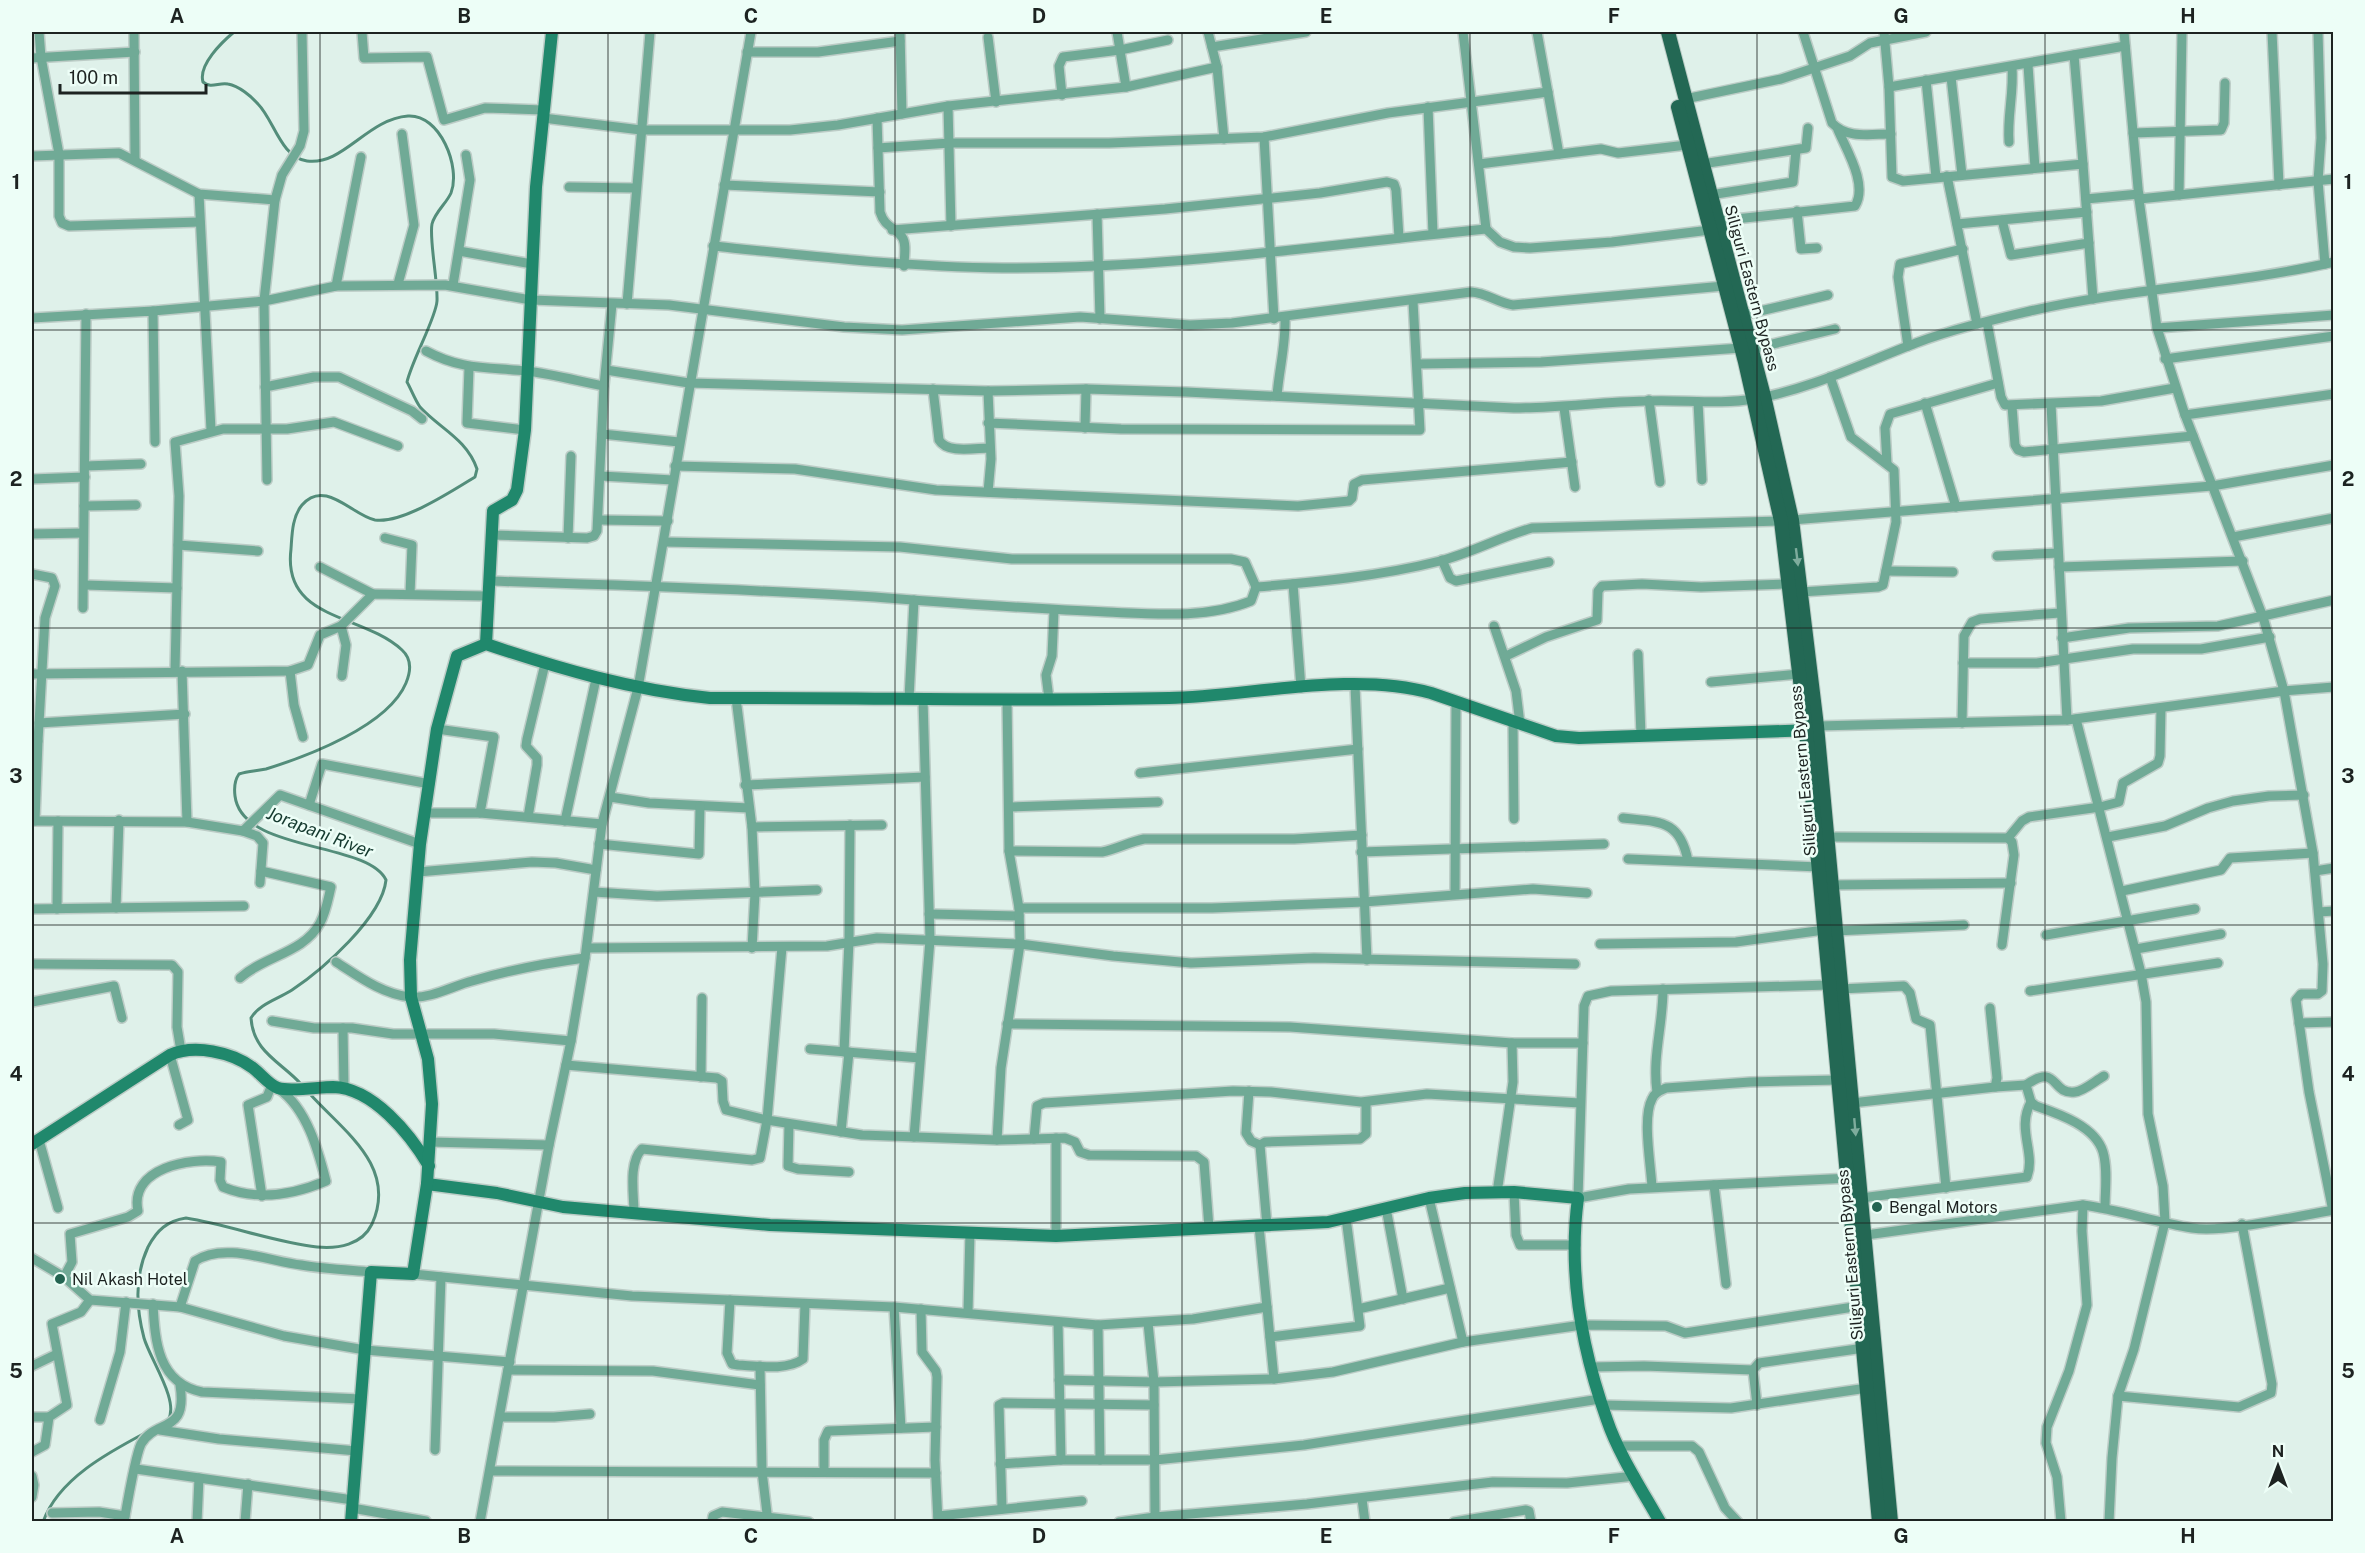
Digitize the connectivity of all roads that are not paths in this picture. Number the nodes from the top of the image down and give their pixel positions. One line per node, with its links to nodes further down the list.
1 (39, 32): 32 (street)
2 (134, 32): 29 (street)
3 (302, 32): 93 (street)
4 (362, 32): 49 (street)
5 (552, 32): 49 (street)
6 (650, 32): 53 (street)
7 (751, 32): 30 (street)
8 (1117, 32): 28 (street)
9 (1208, 32): 27 (street)
10 (1306, 32): 21 (street)
11 (1463, 32): 46 (street)
12 (1537, 32): 42 (street)
13 (1659, 32): 64 (main road, Siliguri Eastern Bypass)
14 (1668, 32): 44 (main road, Siliguri Eastern Bypass)
15 (1803, 32): 36 (street)
16 (1926, 32): 22 (street)
17 (2124, 32): 26 (street)
18 (2182, 32): 56 (street)
19 (2272, 32): 83 (street)
20 (2318, 32): 81 (street)
21 (1287, 33): 27 (street)
22 (1884, 35): 36 (street); 41 (street)
23 (900, 36): 30 (street); 50 (street)
24 (988, 37): 45 (street)
25 (1168, 40): 28 (street)
26 (2125, 46): 31 (street); 57 (street)
27 (1212, 47): 34 (street)
28 (1120, 50): 40 (street); 43 (street)
29 (135, 52): 32 (street); 72 (street)
30 (747, 52): 55 (street)
31 (2074, 55): 33 (street); 75 (street)
32 (36, 58): 67 (street)
33 (2028, 65): 35 (street); 76 (street)
34 (1216, 67): 40 (street); 61 (street)
35 (2012, 67): 37 (street); 62 (street)
36 (1814, 68): 44 (street); 54 (street)
37 (1951, 76): 38 (street); 77 (street)
38 (1926, 80): 41 (street); 79 (street)
39 (2225, 83): 56 (street)
40 (1126, 87): 43 (street)
41 (1890, 87): 59 (street)
42 (1548, 92): 46 (street); 69 (street)
43 (1062, 95): 45 (street)
44 (1685, 99): 74 (main road, Siliguri Eastern Bypass)
45 (996, 102): 47 (street)
46 (1472, 102): 48 (street); 73 (street)
47 (948, 106): 50 (street); 63 (street)
48 (1428, 107): 60 (street); 104 (street)
49 (543, 114): 53 (street); 113 (street)
50 (902, 114): 51 (street)
51 (877, 118): 55 (street); 65 (street)
52 (1808, 128): 66 (street)
53 (641, 130): 55 (street); 85 (street)
54 (1838, 130): 59 (street); 94 (street)
55 (733, 131): 82 (street)
56 (2180, 132): 57 (street); 89 (street)
57 (2133, 133): 90 (street)
58 (402, 134): 116 (street)
59 (1890, 134): 79 (street)
60 (1264, 137): 61 (street); 91 (street)
61 (1224, 139): 63 (street)
62 (2009, 142)
63 (950, 143): 65 (street); 100 (street)
64 (1687, 145): 69 (street); 101 (main road, Siliguri Eastern Bypass)
65 (878, 148): 86 (street)
66 (1796, 150): 74 (street); 88 (street)
67 (59, 154): 70 (street); 72 (street); 98 (street)
68 (466, 154): 110 (street)
69 (1559, 154): 73 (street)
70 (32, 156)
71 (361, 158): 118 (street)
72 (135, 159): 87 (street)
73 (1479, 164): 102 (street)
74 (1702, 164): 88 (main road, Siliguri Eastern Bypass)
75 (2083, 164): 76 (street); 92 (street)
76 (2035, 168): 77 (street)
77 (1962, 175): 78 (street)
78 (1947, 176): 79 (street); 99 (street)
79 (1936, 177)
80 (2334, 179): 81 (street)
81 (2318, 181): 83 (street); 112 (street)
82 (724, 185): 86 (street); 107 (street)
83 (2278, 185): 89 (street)
84 (568, 187): 85 (street)
85 (636, 188): 127 (street)
86 (880, 192): 103 (street)
87 (199, 194): 93 (street); 98 (street)
88 (1710, 195): 101 (main road, Siliguri Eastern Bypass)
89 (2179, 195): 90 (street)
90 (2139, 197): 92 (street); 120 (street)
91 (1268, 198): 96 (street); 105 (street); 111 (street)
92 (2086, 199): 95 (street)
93 (275, 200): 124 (street)
94 (1797, 211): 101 (street); 108 (street)
95 (2087, 212): 97 (street); 106 (street)
96 (1097, 214): 100 (street); 114 (street)
97 (2002, 220): 99 (street); 106 (street)
98 (200, 222): 128 (street)
99 (1958, 224): 109 (street)
100 (951, 226): 103 (street)
101 (1714, 226): 102 (street); 119 (main road, Siliguri Eastern Bypass); 132 (main road, Siliguri Eastern Bypass)
102 (1486, 229): 104 (street)
103 (892, 230): 115 (street)
104 (1433, 234): 105 (street)
105 (1399, 237): 111 (street)
106 (2089, 243): 122 (street)
107 (713, 246): 115 (street); 129 (street)
108 (1817, 248)
109 (1963, 249): 138 (street); 142 (street)
110 (459, 251): 113 (street); 117 (street)
111 (1270, 251): 114 (street); 137 (street)
112 (2329, 263): 120 (street)
113 (532, 264): 123 (street)
114 (1098, 265): 115 (street); 136 (street)
115 (903, 266)
116 (398, 284): 117 (street); 118 (street)
117 (449, 285): 123 (street)
118 (336, 286): 124 (street)
119 (1725, 286): 125 (street); 143 (main road, Siliguri Eastern Bypass)
120 (2150, 290): 122 (street); 139 (street)
121 (1828, 295): 132 (street)
122 (2093, 298): 138 (street)
123 (531, 300): 126 (street); 149 (street)
124 (264, 301): 128 (street); 154 (street)
125 (1413, 301): 134 (street); 146 (street)
126 (612, 304): 127 (street); 148 (street)
127 (627, 304): 129 (street)
128 (205, 307): 130 (street); 173 (street)
129 (702, 310): 136 (street); 151 (street)
130 (153, 311): 131 (street); 178 (street)
131 (86, 314): 135 (street); 188 (street)
132 (1743, 315): 143 (main road, Siliguri Eastern Bypass)
133 (2334, 315): 139 (street)
134 (1285, 317): 137 (street); 160 (street)
135 (32, 318)
136 (1100, 319): 137 (street)
137 (1274, 319)
138 (1982, 323): 142 (street); 152 (street)
139 (2157, 328): 145 (street)
140 (1835, 329): 143 (street)
141 (2334, 336): 145 (street)
142 (1908, 346): 150 (street)
143 (1746, 348): 146 (street); 161 (main road, Siliguri Eastern Bypass)
144 (426, 351): 147 (street)
145 (2165, 359): 155 (street)
146 (1417, 364): 164 (street)
147 (468, 368): 149 (street); 175 (street)
148 (606, 370): 151 (street); 153 (street)
149 (528, 372): 153 (street); 175 (street)
150 (1830, 377): 161 (street); 186 (street)
151 (690, 383): 156 (street); 179 (street)
152 (1998, 383): 165 (street); 167 (street)
153 (604, 386): 176 (street)
154 (265, 387): 170 (street); 174 (street)
155 (2175, 388): 166 (street); 169 (street)
156 (933, 389): 158 (street); 181 (street)
157 (1086, 389): 158 (street); 160 (street); 172 (street)
158 (988, 391): 171 (street)
159 (2334, 394): 169 (street)
160 (1277, 396): 164 (street)
161 (1759, 397): 163 (street); 207 (main road, Siliguri Eastern Bypass)
162 (1649, 400): 163 (street); 168 (street); 196 (street)
163 (1698, 402): 195 (street)
164 (1419, 404): 168 (street); 172 (street)
165 (1925, 404): 186 (street); 203 (street)
166 (2051, 404): 167 (street); 182 (street)
167 (2012, 406): 182 (street)
168 (1564, 408): 184 (street)
169 (2185, 415): 177 (street)
170 (422, 419)
171 (988, 423): 172 (street); 181 (street)
172 (1085, 428)
173 (211, 430): 174 (street); 216 (street)
174 (266, 430): 180 (street); 193 (street)
175 (525, 430): 211 (street)
176 (602, 434): 179 (street); 190 (street)
177 (2193, 436): 182 (street); 197 (street)
178 (155, 442)
179 (679, 442): 189 (street)
180 (398, 446)
181 (990, 448): 199 (street)
182 (2054, 449): 200 (street)
183 (571, 456): 214 (street)
184 (1572, 462): 198 (street); 199 (street)
185 (141, 464): 188 (street)
186 (1887, 464): 204 (street)
187 (2334, 465): 197 (street)
188 (85, 466): 191 (street)
189 (675, 466): 194 (street); 199 (street)
190 (601, 476): 194 (street); 206 (street)
191 (85, 477): 192 (street); 202 (street)
192 (32, 479)
193 (267, 480)
194 (673, 480): 208 (street)
195 (1702, 480)
196 (1660, 482)
197 (2212, 486): 200 (street); 212 (street)
198 (1575, 487)
199 (988, 492)
200 (2056, 500): 203 (street); 218 (street)
201 (136, 505): 202 (street)
202 (84, 506): 209 (street)
203 (1956, 507): 204 (street)
204 (1896, 512): 207 (street); 225 (street)
205 (2334, 518): 212 (street)
206 (599, 520): 208 (street); 214 (street)
207 (1787, 520): 220 (street); 230 (main road, Siliguri Eastern Bypass); 235 (main road, Siliguri Eastern Bypass, one-way to 235)
208 (668, 521): 215 (street)
209 (83, 533): 210 (street); 231 (street)
210 (32, 534)
211 (491, 535): 214 (street); 228 (street)
212 (2233, 537): 221 (street)
213 (386, 538): 237 (street)
214 (568, 538)
215 (664, 543): 232 (street); 233 (street)
216 (178, 545): 217 (street); 234 (street)
217 (258, 551)
218 (2058, 553): 219 (street); 224 (street)
219 (1997, 556)
220 (1442, 560): 222 (street); 229 (street)
221 (2242, 561): 224 (street); 244 (street)
222 (1549, 562)
223 (320, 567): 236 (street)
224 (2059, 567): 243 (street)
225 (1886, 571): 226 (street); 235 (street)
226 (1953, 572)
227 (32, 574): 258 (street)
228 (489, 581): 233 (street); 238 (street)
229 (1293, 584): 232 (street); 266 (street)
230 (1788, 584): 251 (street); 259 (main road, Siliguri Eastern Bypass)
231 (85, 585): 234 (street); 241 (street)
232 (1256, 586): 242 (street)
233 (654, 587): 239 (street); 265 (street)
234 (177, 588): 255 (street)
235 (1801, 592): 281 (main road, Siliguri Eastern Bypass)
236 (373, 594): 237 (street); 245 (street)
237 (410, 594): 238 (street)
238 (487, 596): 249 (street)
239 (914, 600): 242 (street); 269 (street)
240 (2334, 600): 244 (street)
241 (83, 608)
242 (1054, 611): 272 (street)
243 (2060, 613): 248 (street); 253 (street)
244 (2263, 617): 247 (street); 248 (street)
245 (342, 625): 256 (street); 260 (street)
246 (1494, 626): 251 (street)
247 (2270, 637): 252 (street); 267 (street)
248 (2062, 638): 252 (street)
249 (486, 644): 254 (street); 280 (street)
250 (1638, 654): 282 (street)
251 (1506, 656): 278 (street)
252 (2063, 659): 253 (street); 276 (street)
253 (1963, 663): 279 (street)
254 (545, 664): 261 (street); 300 (street)
255 (179, 671): 256 (street); 258 (street); 275 (street)
256 (290, 671): 283 (street)
257 (32, 674): 258 (street)
258 (42, 674): 277 (street)
259 (1799, 674): 262 (street); 281 (main road, Siliguri Eastern Bypass)
260 (342, 676)
261 (596, 679): 265 (street); 306 (street)
262 (1712, 682)
263 (1355, 686): 266 (street); 273 (street); 285 (street)
264 (2334, 687): 267 (street)
265 (638, 688): 268 (street); 291 (street)
266 (1300, 688): 272 (street)
267 (2284, 691): 274 (street); 290 (street)
268 (736, 698): 269 (street); 289 (street)
269 (909, 699): 270 (street)
270 (923, 699): 271 (street); 287 (street)
271 (1007, 699): 272 (street); 295 (street)
272 (1048, 699)
273 (1456, 702): 278 (street); 320 (street)
274 (2161, 708): 276 (street); 296 (street)
275 (185, 714): 277 (street); 307 (street)
276 (2072, 719): 279 (street); 296 (street)
277 (39, 723): 284 (street)
278 (1517, 723): 282 (street); 302 (street)
279 (1962, 723): 281 (street)
280 (437, 729): 288 (street); 299 (street)
281 (1814, 729): 282 (street); 314 (main road, Siliguri Eastern Bypass); 326 (main road, Siliguri Eastern Bypass)
282 (1641, 736)
283 (303, 737)
284 (35, 741): 304 (street)
285 (1358, 749): 286 (street); 313 (street)
286 (1140, 772)
287 (925, 777): 289 (street); 350 (street)
288 (430, 784): 293 (street); 298 (street)
289 (746, 785): 297 (street)
290 (2304, 795): 315 (street); 323 (street)
291 (610, 797): 294 (street); 308 (street)
292 (1158, 802): 295 (street)
293 (309, 805): 312 (street); 317 (street)
294 (700, 806): 297 (street); 318 (street)
295 (1009, 807): 321 (street)
296 (2100, 807): 315 (street); 316 (street)
297 (749, 808): 311 (street)
298 (425, 813): 299 (street); 317 (street)
299 (480, 813): 300 (street)
300 (528, 818): 306 (street)
301 (1623, 818): 325 (street)
302 (1514, 819)
303 (119, 820): 305 (street); 307 (street); 343 (street)
304 (33, 821): 305 (street)
305 (58, 821): 345 (street)
306 (565, 821): 308 (street)
307 (187, 822): 312 (street)
308 (602, 824): 318 (street)
309 (850, 825): 310 (street); 311 (street); 357 (street)
310 (882, 825)
311 (752, 827): 338 (street)
312 (244, 829): 329 (street)
313 (1362, 835): 321 (street); 322 (street)
314 (1826, 837): 316 (street); 334 (main road, Siliguri Eastern Bypass)
315 (2108, 837): 336 (street)
316 (2008, 838): 333 (street)
317 (420, 844): 331 (street)
318 (599, 844): 328 (street)
319 (1604, 844): 320 (street)
320 (1454, 849): 322 (street); 340 (street)
321 (1009, 851): 348 (street)
322 (1361, 852): 341 (street)
323 (2313, 853): 330 (street); 336 (street)
324 (1629, 859): 325 (street)
325 (1688, 861): 326 (street)
326 (1819, 867): 353 (main road, Siliguri Eastern Bypass)
327 (2334, 868): 330 (street)
328 (596, 870): 331 (street); 337 (street)
329 (261, 871): 332 (street); 373 (street)
330 (2315, 871): 349 (street)
331 (418, 872): 377 (street)
332 (260, 883)
333 (2011, 883): 334 (street); 360 (street)
334 (1830, 885): 353 (main road, Siliguri Eastern Bypass)
335 (817, 890): 338 (street)
336 (2122, 891): 351 (street)
337 (594, 892): 338 (street); 364 (street)
338 (755, 893): 362 (street)
339 (1587, 893): 340 (street)
340 (1455, 894): 341 (street)
341 (1364, 902): 348 (street); 365 (street)
342 (244, 906): 343 (street)
343 (116, 908): 345 (street)
344 (32, 909): 345 (street)
345 (57, 909)
346 (2195, 909): 351 (street)
347 (2334, 911): 349 (street)
348 (1019, 912): 350 (street); 358 (street)
349 (2319, 912): 371 (street)
350 (929, 914): 356 (street)
351 (2129, 919): 355 (street); 363 (street)
352 (1964, 925): 353 (street)
353 (1830, 931): 359 (street); 374 (main road, Siliguri Eastern Bypass)
354 (2221, 934): 363 (street)
355 (2046, 935)
356 (930, 940): 357 (street); 358 (street); 394 (street)
357 (849, 941): 361 (street); 392 (street)
358 (1020, 944): 365 (street); 385 (street)
359 (1600, 944)
360 (2002, 945)
361 (782, 947): 362 (street); 411 (street)
362 (752, 948): 364 (street)
363 (2136, 949): 372 (street)
364 (586, 953): 377 (street); 388 (street)
365 (1367, 960): 370 (street)
366 (336, 962): 377 (street)
367 (2218, 963): 372 (street)
368 (2334, 963): 371 (street)
369 (32, 964): 393 (street)
370 (1575, 964)
371 (2323, 964): 384 (street)
372 (2142, 973): 376 (street); 445 (street)
373 (240, 978)
374 (1835, 987): 375 (street); 398 (main road, Siliguri Eastern Bypass); 405 (street); 410 (main road, Siliguri Eastern Bypass)
375 (1663, 989): 390 (street); 404 (street)
376 (2030, 991)
377 (411, 997): 387 (street)
378 (702, 998): 397 (street)
379 (32, 1002): 381 (street)
380 (1990, 1008): 402 (street)
381 (122, 1018)
382 (272, 1021): 386 (street)
383 (2334, 1022): 384 (street)
384 (2299, 1023): 441 (street)
385 (1007, 1024): 389 (street); 418 (street)
386 (342, 1028): 387 (street); 401 (street)
387 (423, 1034): 388 (street); 420 (street)
388 (571, 1041): 395 (street)
389 (1512, 1043): 390 (street); 406 (street)
390 (1582, 1043): 409 (street)
391 (810, 1049): 392 (street)
392 (847, 1052): 394 (street); 414 (street)
393 (176, 1053): 400 (street); 413 (street); 419 (street)
394 (920, 1058): 415 (street)
395 (566, 1065): 397 (street); 421 (street)
396 (2104, 1076): 399 (street)
397 (701, 1077): 411 (street)
398 (1839, 1080): 404 (street); 425 (main road, Siliguri Eastern Bypass)
399 (2026, 1085): 402 (street); 408 (street)
400 (275, 1086): 401 (street); 432 (street); 432 (street)
401 (338, 1087): 423 (street)
402 (1995, 1087): 405 (street)
403 (1249, 1091): 407 (street); 417 (street); 422 (street)
404 (1657, 1092): 428 (street)
405 (1938, 1095): 410 (street); 429 (street)
406 (1511, 1100): 407 (street); 409 (street); 431 (street)
407 (1366, 1102): 422 (street)
408 (2031, 1102): 429 (street); 440 (street)
409 (1580, 1103): 434 (street)
410 (1852, 1103): 425 (main road, Siliguri Eastern Bypass, one-way to 425)
411 (767, 1120): 412 (street); 442 (street)
412 (789, 1124): 414 (street); 424 (street)
413 (179, 1125)
414 (841, 1132): 415 (street)
415 (914, 1137): 418 (street)
416 (1056, 1138): 417 (street); 448 (street); 450 (street)
417 (1034, 1139): 418 (street)
418 (997, 1140)
419 (35, 1142): 438 (street)
420 (430, 1142): 421 (street); 423 (street)
421 (549, 1145): 436 (street)
422 (1260, 1145): 447 (street)
423 (429, 1166): 426 (street)
424 (849, 1172)
425 (1853, 1177): 427 (street); 435 (main road, Siliguri Eastern Bypass); 451 (main road, Siliguri Eastern Bypass)
426 (427, 1184): 436 (street); 455 (street)
427 (1714, 1185): 428 (street); 458 (street)
428 (1652, 1187): 434 (street)
429 (1946, 1188): 435 (street)
430 (1514, 1192): 431 (street); 434 (street); 452 (street)
431 (1497, 1193): 433 (street)
432 (262, 1196): 456 (street)
433 (1429, 1198): 439 (street); 460 (street)
434 (1578, 1198): 452 (street)
435 (1861, 1198): 451 (main road, Siliguri Eastern Bypass)
436 (539, 1204): 442 (street); 459 (street)
437 (2083, 1205): 440 (street); 451 (street); 555 (street)
438 (58, 1208)
439 (1386, 1208): 444 (street); 461 (street)
440 (2109, 1208): 443 (street); 445 (street)
441 (2333, 1210): 446 (street)
442 (634, 1214): 449 (street)
443 (2138, 1215)
444 (1347, 1218): 447 (street); 472 (street)
445 (2165, 1222): 446 (street); 496 (street)
446 (2242, 1224): 496 (street)
447 (1263, 1226): 448 (street); 470 (street)
448 (1209, 1228): 450 (street)
449 (970, 1232): 450 (street); 473 (street)
450 (1056, 1236)
451 (1859, 1236): 467 (main road, Siliguri Eastern Bypass); 554 (main road, Siliguri Eastern Bypass)
452 (1576, 1245): 476 (street)
453 (32, 1258): 456 (street)
454 (371, 1272): 455 (street); 468 (street); 481 (street)
455 (413, 1274): 457 (street)
456 (64, 1277): 462 (street)
457 (441, 1277): 459 (street); 483 (street)
458 (1726, 1284)
459 (524, 1286): 463 (street); 485 (street)
460 (1450, 1288): 461 (street); 479 (street)
461 (1403, 1299): 472 (street)
462 (90, 1300): 464 (street); 482 (street)
463 (730, 1300): 466 (street); 486 (street)
464 (127, 1302): 465 (street); 507 (street)
465 (152, 1304): 468 (street); 493 (street)
466 (805, 1304): 469 (street); 486 (street)
467 (1860, 1306): 476 (street); 480 (main road, Siliguri Eastern Bypass)
468 (180, 1307): 481 (street)
469 (894, 1307): 471 (street); 509 (street)
470 (1267, 1307): 475 (street); 478 (street)
471 (921, 1309): 473 (street); 508 (street)
472 (1358, 1309): 478 (street)
473 (968, 1312): 474 (street)
474 (1058, 1322): 477 (street); 490 (street)
475 (1148, 1323): 477 (street); 492 (street)
476 (1581, 1324): 479 (street); 487 (street)
477 (1098, 1325): 491 (street)
478 (1270, 1337): 489 (street)
479 (1463, 1342): 489 (street)
480 (1864, 1348): 488 (street); 495 (main road, Siliguri Eastern Bypass)
481 (365, 1350): 483 (street); 497 (street)
482 (57, 1354): 484 (street); 505 (street)
483 (438, 1355): 485 (street); 512 (street)
484 (32, 1366)
485 (509, 1366): 494 (street); 506 (street)
486 (760, 1366): 494 (street)
487 (1591, 1367): 488 (street); 498 (street)
488 (1753, 1370): 501 (street)
489 (1274, 1379): 492 (street)
490 (1059, 1380): 491 (street); 502 (street)
491 (1099, 1381): 492 (street); 499 (street)
492 (1154, 1382): 500 (street)
493 (180, 1385): 497 (street); 510 (street)
494 (760, 1385): 521 (street)
495 (1867, 1388): 501 (street); 553 (main road, Siliguri Eastern Bypass)
496 (2118, 1396): 556 (street)
497 (361, 1399): 513 (street)
498 (1601, 1402): 501 (street); 511 (street); 517 (street)
499 (1099, 1405): 500 (street); 502 (street); 516 (street)
500 (1154, 1405): 517 (street)
501 (1757, 1405)
502 (1060, 1406): 515 (street); 518 (street)
503 (590, 1414): 506 (street)
504 (32, 1417): 505 (street)
505 (49, 1417): 514 (street)
506 (500, 1417): 520 (street)
507 (100, 1420)
508 (936, 1427): 509 (street); 523 (street)
509 (902, 1428): 522 (street)
510 (160, 1430): 513 (street); 519 (street)
511 (1620, 1446): 525 (street); 552 (street)
512 (435, 1450)
513 (357, 1451): 531 (street)
514 (32, 1452)
515 (1061, 1460): 516 (street); 518 (street)
516 (1100, 1460): 517 (street)
517 (1155, 1460): 534 (street)
518 (1000, 1464): 532 (street)
519 (136, 1469): 526 (street); 537 (street)
520 (490, 1471): 521 (street); 544 (street)
521 (762, 1471): 522 (street); 538 (street)
522 (824, 1471): 523 (street)
523 (936, 1473): 539 (street)
524 (32, 1476): 528 (street)
525 (1635, 1476): 529 (street); 551 (street)
526 (199, 1478): 527 (street); 540 (street)
527 (248, 1484): 531 (street); 541 (street)
528 (32, 1497)
529 (1362, 1498): 535 (street); 548 (street)
530 (1082, 1502): 532 (street)
531 (353, 1504): 542 (street); 543 (street)
532 (1002, 1509): 539 (street)
533 (52, 1513): 537 (street)
534 (1155, 1517): 535 (street); 547 (street)
535 (1229, 1517)
536 (1501, 1518): 549 (street); 550 (street)
537 (124, 1519)
538 (768, 1519): 545 (street); 546 (street)
539 (938, 1519)
540 (197, 1521)
541 (245, 1521)
542 (351, 1521)
543 (426, 1521)
544 (480, 1521)
545 (712, 1521)
546 (809, 1521)
547 (1119, 1521)
548 (1365, 1521)
549 (1454, 1521)
550 (1531, 1521)
551 (1660, 1521)
552 (1738, 1521)
553 (1879, 1521)
554 (1891, 1521)
555 (2061, 1521)
556 (2109, 1521)

